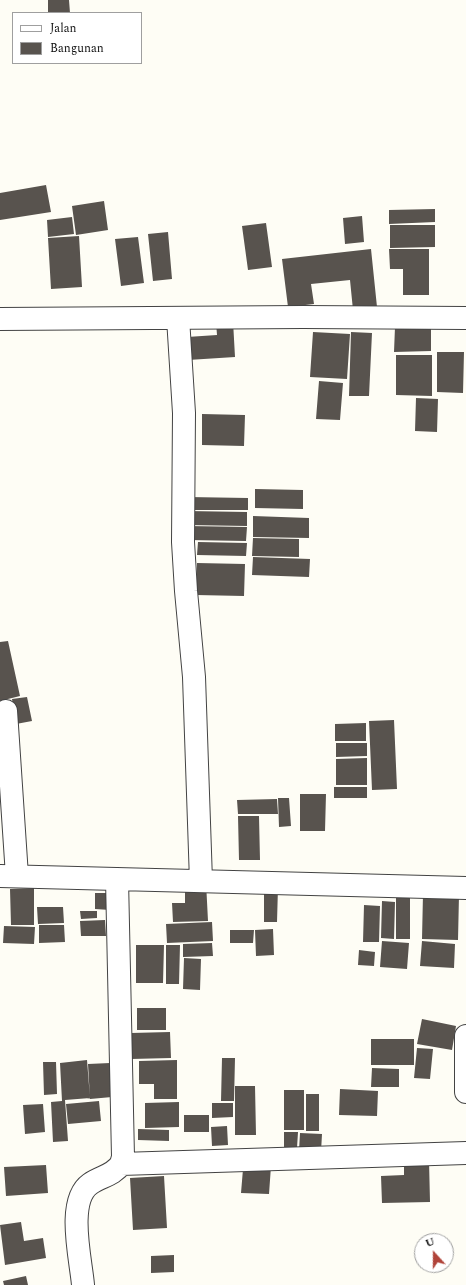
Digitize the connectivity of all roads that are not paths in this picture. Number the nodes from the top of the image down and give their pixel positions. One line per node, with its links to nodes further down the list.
1 (178, 318): 2 (street); 3 (street); 7 (street)
2 (466, 318)
3 (0, 320)
4 (6, 711): 5 (street)
5 (8, 876): 6 (street)
6 (117, 879): 7 (street); 12 (street)
7 (201, 881): 8 (street)
8 (466, 888)
9 (466, 1036): 10 (street)
10 (466, 1092)
11 (466, 1153): 12 (street)
12 (121, 1164): 13 (street)
13 (83, 1285)

